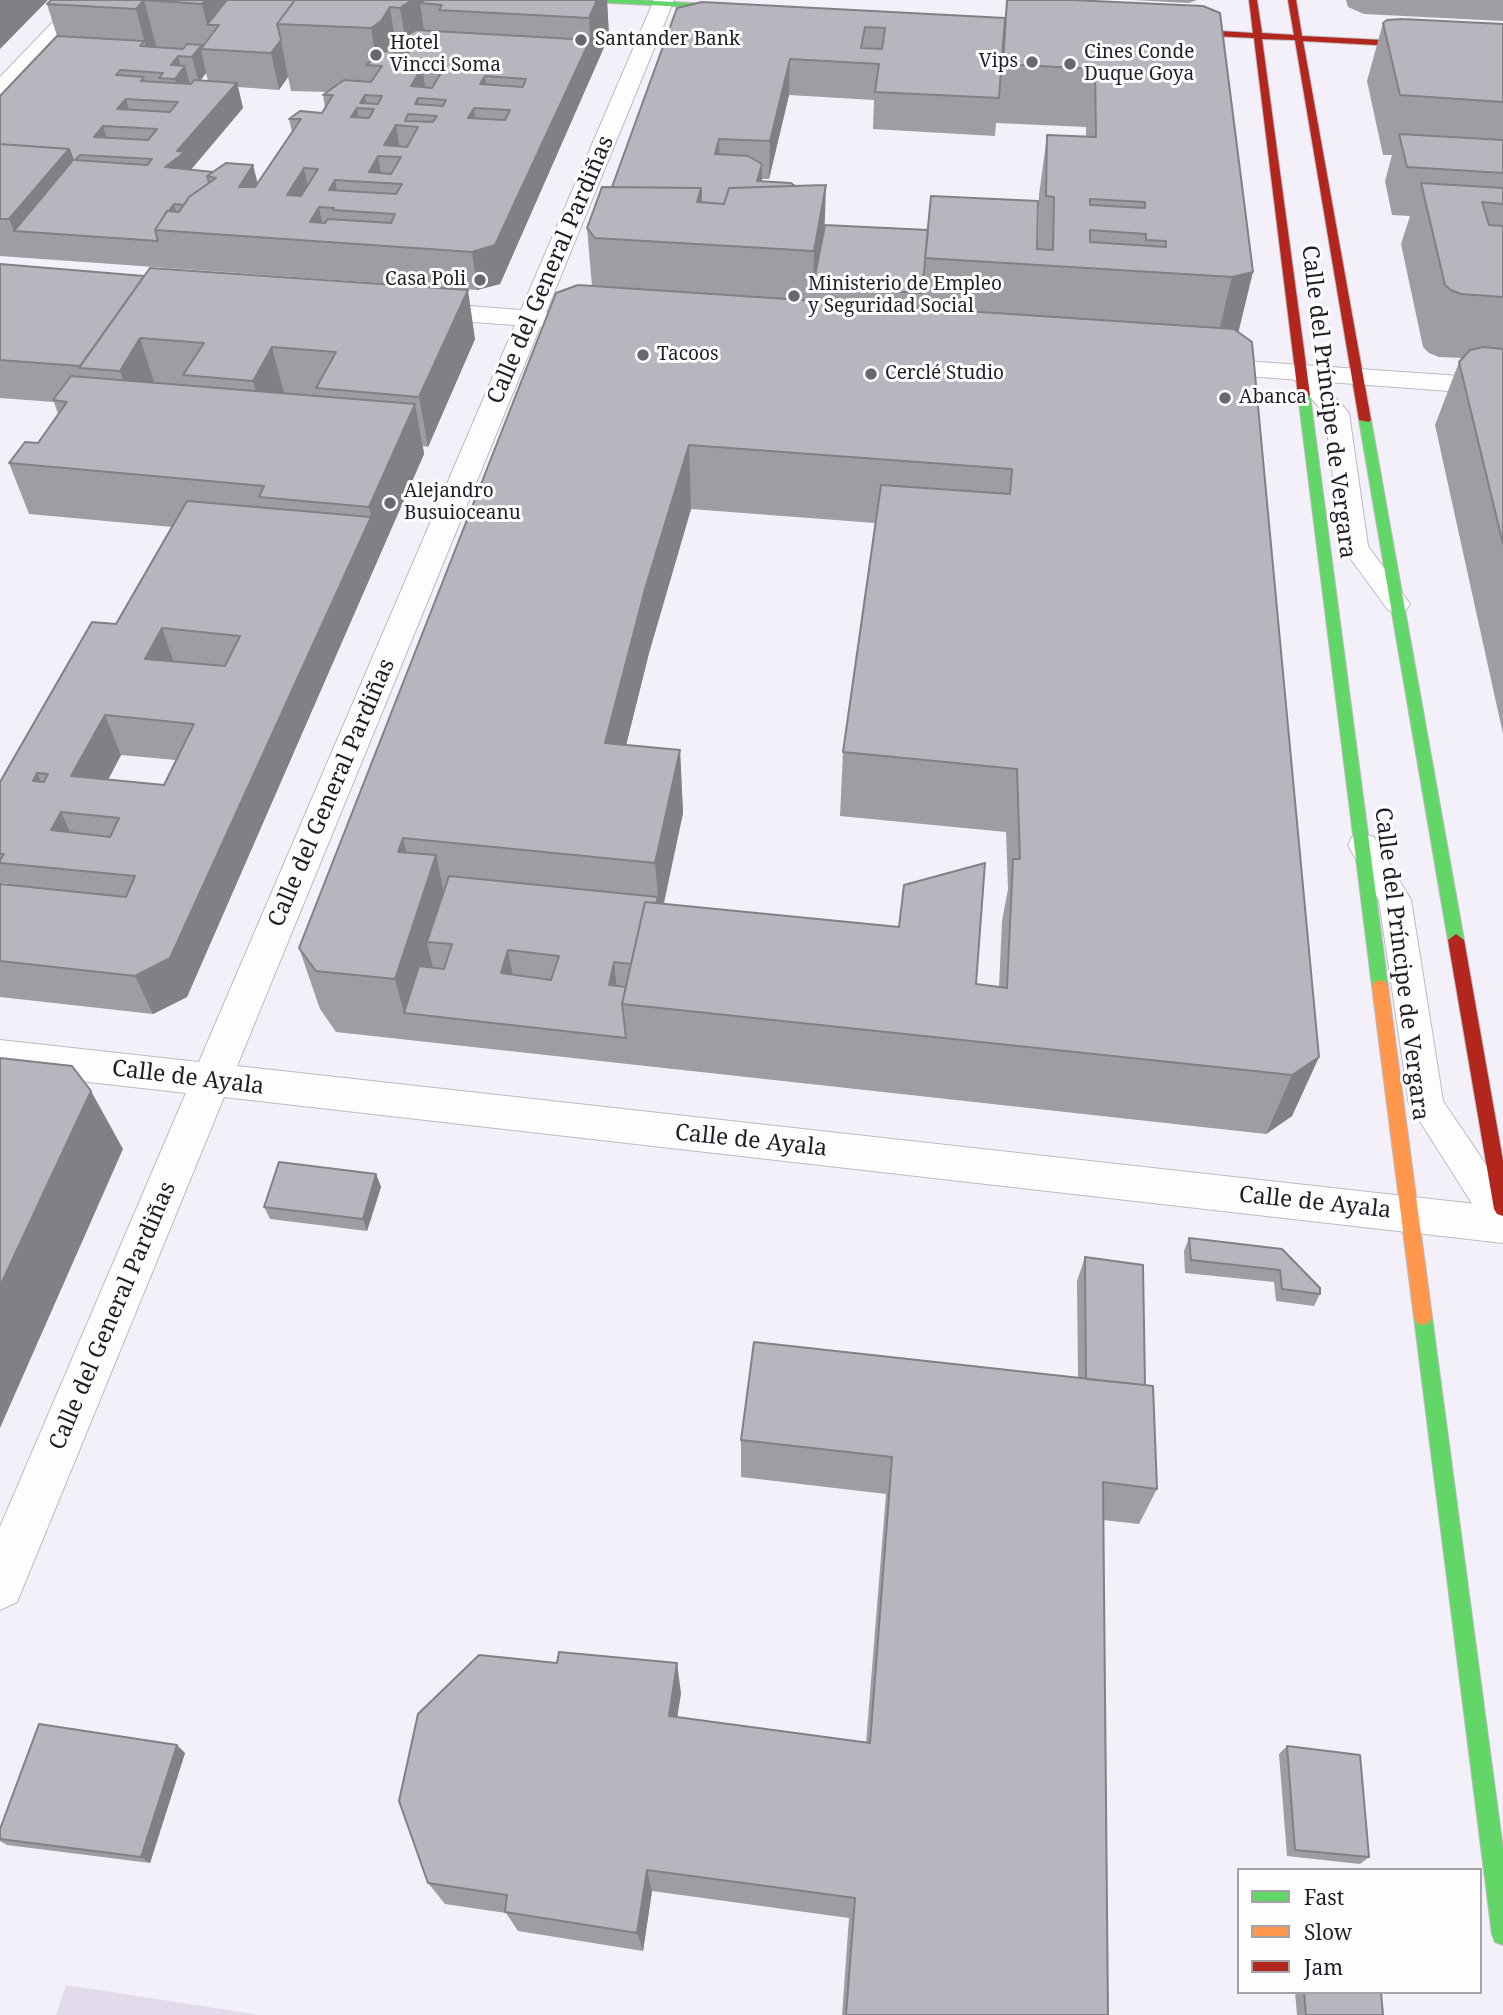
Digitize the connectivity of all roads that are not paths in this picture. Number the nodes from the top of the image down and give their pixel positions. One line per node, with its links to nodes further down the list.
1 (85, 0): 11 (street)
2 (592, 0): 5 (main road)
3 (1253, 0): 8 (main road, Calle del Príncipe de Vergara)
4 (1292, 0): 9 (main road, Calle del Príncipe de Vergara)
5 (663, 2): 6 (main road); 13 (street, Calle del General Pardiñas)
6 (758, 9)
7 (1148, 30): 8 (main road)
8 (1258, 36): 9 (main road); 16 (main road, Calle del Príncipe de Vergara)
9 (1299, 38): 10 (main road); 17 (main road, Calle del Príncipe de Vergara)
10 (1503, 49)
11 (0, 90)
12 (388, 307): 13 (street)
13 (531, 318): 14 (street); 22 (street, Calle del General Pardiñas)
14 (584, 322)
15 (1177, 364): 16 (street)
16 (1301, 373): 17 (street); 19 (lane); 20 (main road, Calle del Príncipe de Vergara)
17 (1358, 377): 18 (street); 19 (main road, Calle del Príncipe de Vergara)
18 (1503, 387)
19 (1397, 604): 23 (main road, Calle del Príncipe de Vergara)
20 (1363, 845): 24 (main road, Calle del Príncipe de Vergara); 25 (lane)
21 (0, 1056): 22 (street, Calle de Ayala)
22 (211, 1080): 24 (street, Calle de Ayala); 26 (street, Calle del General Pardiñas)
23 (1503, 1209)
24 (1411, 1213): 25 (street, Calle de Ayala); 27 (main road, Calle del Príncipe de Vergara)
25 (1503, 1223)
26 (0, 1586)
27 (1503, 1934)

